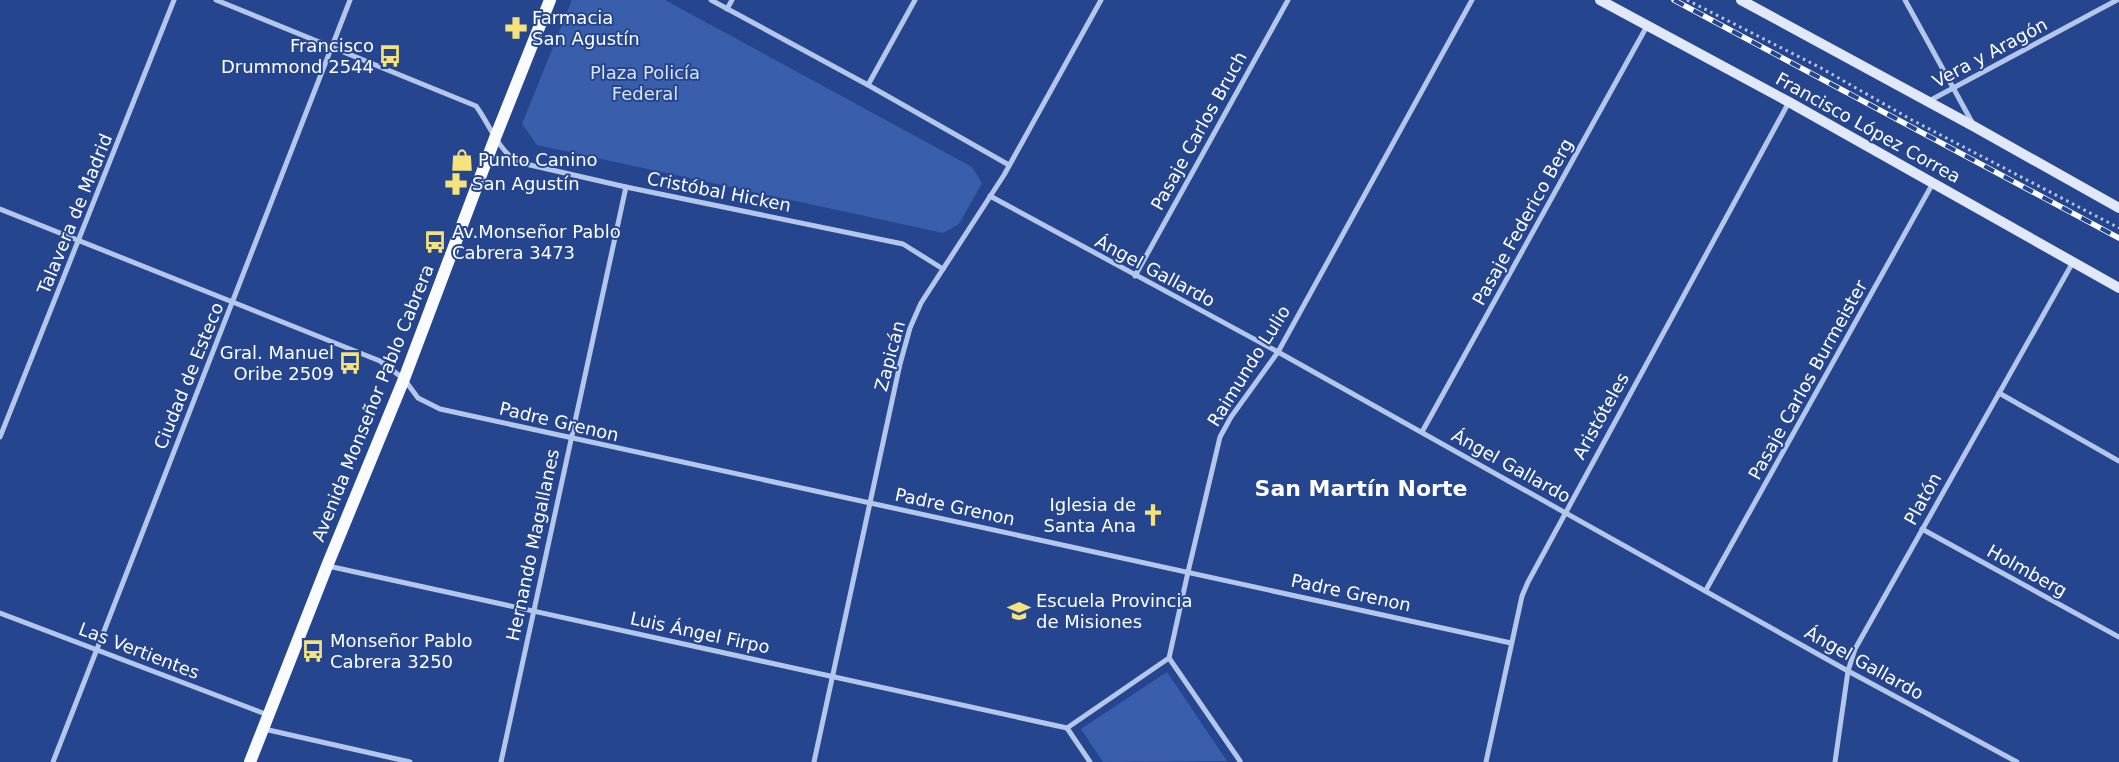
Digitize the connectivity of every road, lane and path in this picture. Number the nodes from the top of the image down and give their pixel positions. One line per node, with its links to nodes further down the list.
1 (174, 0): 32 (street, Talavera de Madrid)
2 (216, 0): 18 (street, Cristóbal Hicken)
3 (350, 0): 18 (street, Ciudad de Esteco)
4 (550, 0): 24 (main road, Avenida Monseñor Pablo Cabrera)
5 (711, 0): 16 (street)
6 (732, 0): 16 (street)
7 (915, 0): 19 (street)
8 (1100, 0): 25 (street, Zapicán)
9 (1288, 0): 35 (street, Pasaje Carlos Bruch)
10 (1472, 0): 38 (street, Raimundo Lulio)
11 (1600, 0): 17 (main road, Francisco López Correa)
12 (1687, 0): 31 (path)
13 (1741, 0): 21 (main road)
14 (1905, 0): 20 (street)
15 (2117, 0): 20 (street, Vera y Aragón)
16 (727, 9): 19 (street)
17 (1647, 26): 22 (main road, Francisco López Correa); 41 (street, Pasaje Federico Berg)
18 (332, 47): 24 (street, Cristóbal Hicken); 37 (street, Ciudad de Esteco)
19 (868, 85): 25 (street)
20 (1954, 88): 21 (street, Vera y Aragón); 23 (street)
21 (1928, 101): 23 (main road)
22 (1789, 102): 26 (main road, Francisco López Correa); 46 (street, Aristóteles)
23 (1975, 127): 29 (main road)
24 (495, 138): 27 (street, Cristóbal Hicken); 39 (main road, Avenida Monseñor Pablo Cabrera)
25 (1009, 165): 28 (street, Zapicán)
26 (1934, 182): 33 (main road, Francisco López Correa); 50 (street, Pasaje Carlos Burmeister)
27 (626, 187): 34 (street, Cristóbal Hicken); 43 (street, Hernando Magallanes)
28 (990, 196): 34 (street, Zapicán); 35 (street, Ángel Gallardo)
29 (2119, 208)
30 (0, 209): 32 (street, Padre Grenon)
31 (2119, 228)
32 (79, 241): 37 (street, Padre Grenon); 42 (street, Talavera de Madrid)
33 (2073, 262): 36 (main road, Francisco López Correa); 40 (street, Platón)
34 (943, 269): 45 (street, Zapicán)
35 (1135, 276): 38 (street, Ángel Gallardo)
36 (2119, 288)
37 (233, 303): 39 (street, Padre Grenon); 55 (street, Ciudad de Esteco)
38 (1278, 352): 41 (street, Ángel Gallardo); 49 (street, Raimundo Lulio)
39 (404, 379): 43 (street, Padre Grenon); 48 (main road, Avenida Monseñor Pablo Cabrera)
40 (1999, 393): 44 (street); 47 (street, Platón)
41 (1422, 432): 46 (street, Ángel Gallardo)
42 (0, 437)
43 (570, 439): 45 (street, Padre Grenon); 51 (street, Hernando Magallanes)
44 (2119, 461)
45 (870, 503): 49 (street, Padre Grenon); 58 (street, Zapicán)
46 (1564, 512): 50 (street, Ángel Gallardo); 54 (street, Aristóteles)
47 (1922, 529): 53 (street, Holmberg); 57 (street, Platón)
48 (327, 566): 51 (street, Luis Ángel Firpo); 59 (main road, Avenida Monseñor Pablo Cabrera)
49 (1188, 572): 54 (street, Padre Grenon); 56 (street, Raimundo Lulio)
50 (1706, 590): 57 (street, Ángel Gallardo)
51 (532, 612): 58 (street, Luis Ángel Firpo); 65 (street, Hernando Magallanes)
52 (0, 613): 55 (street, Las Vertientes)
53 (2119, 637)
54 (1511, 643): 69 (street, Aristóteles)
55 (96, 650): 59 (street, Las Vertientes); 62 (street, Ciudad de Esteco)
56 (1170, 658): 60 (street); 68 (street)
57 (1848, 670): 70 (street, Platón); 71 (street, Ángel Gallardo)
58 (832, 674): 60 (street, Luis Ángel Firpo); 66 (street, Zapicán)
59 (268, 715): 61 (main road, Avenida Monseñor Pablo Cabrera)
60 (1067, 728): 67 (street)
61 (263, 729): 63 (main road, Avenida Monseñor Pablo Cabrera); 64 (street)
62 (53, 762)
63 (250, 762)
64 (410, 762)
65 (501, 762)
66 (814, 762)
67 (1090, 762)
68 (1241, 762)
69 (1486, 762)
70 (1835, 762)
71 (2017, 762)

